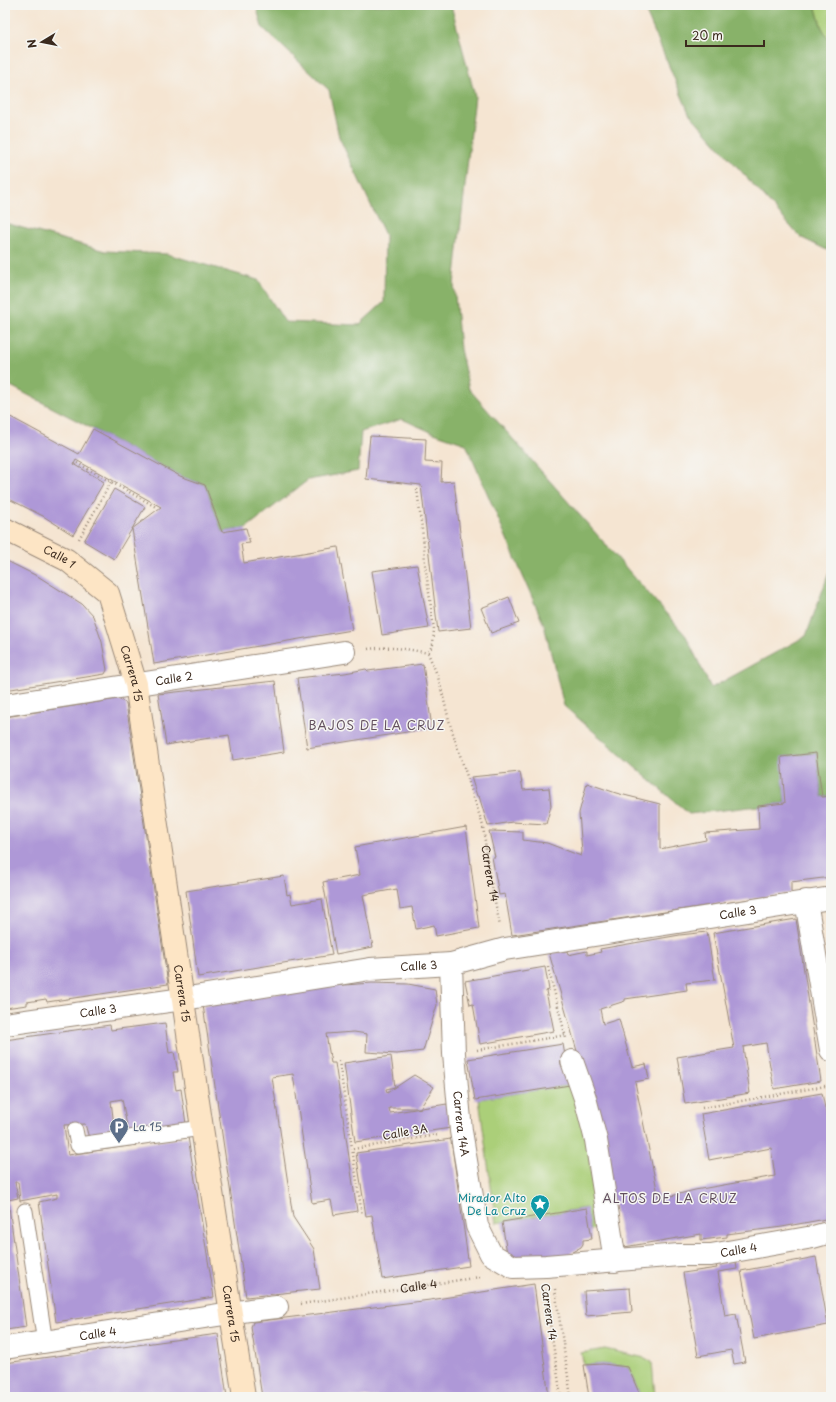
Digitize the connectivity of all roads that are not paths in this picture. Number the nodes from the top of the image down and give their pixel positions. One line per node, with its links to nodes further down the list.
1 (5, 529): 2 (street, Calle 1)
2 (108, 593): 4 (street, Carrera 15)
3 (344, 652): 4 (street, Calle 2)
4 (136, 684): 5 (street, Calle 2); 9 (street, Carrera 15)
5 (5, 705)
6 (831, 898): 7 (street, Calle 3)
7 (806, 901): 8 (street, Calle 3); 11 (street)
8 (452, 964): 9 (street, Calle 3); 18 (street, Carrera 14A)
9 (183, 998): 10 (street, Calle 3); 13 (street, Carrera 15)
10 (5, 1024)
11 (831, 1050)
12 (572, 1061): 17 (street)
13 (202, 1128): 14 (lane); 20 (street, Carrera 15)
14 (75, 1130)
15 (25, 1210): 21 (lane)
16 (831, 1232): 17 (street, Calle 4)
17 (615, 1261): 18 (street, Calle 4)
18 (513, 1267)
19 (277, 1307): 20 (street, Calle 4)
20 (231, 1314): 21 (street, Calle 4); 23 (street, Carrera 15)
21 (45, 1343): 22 (street, Calle 4)
22 (5, 1348)
23 (244, 1397)

